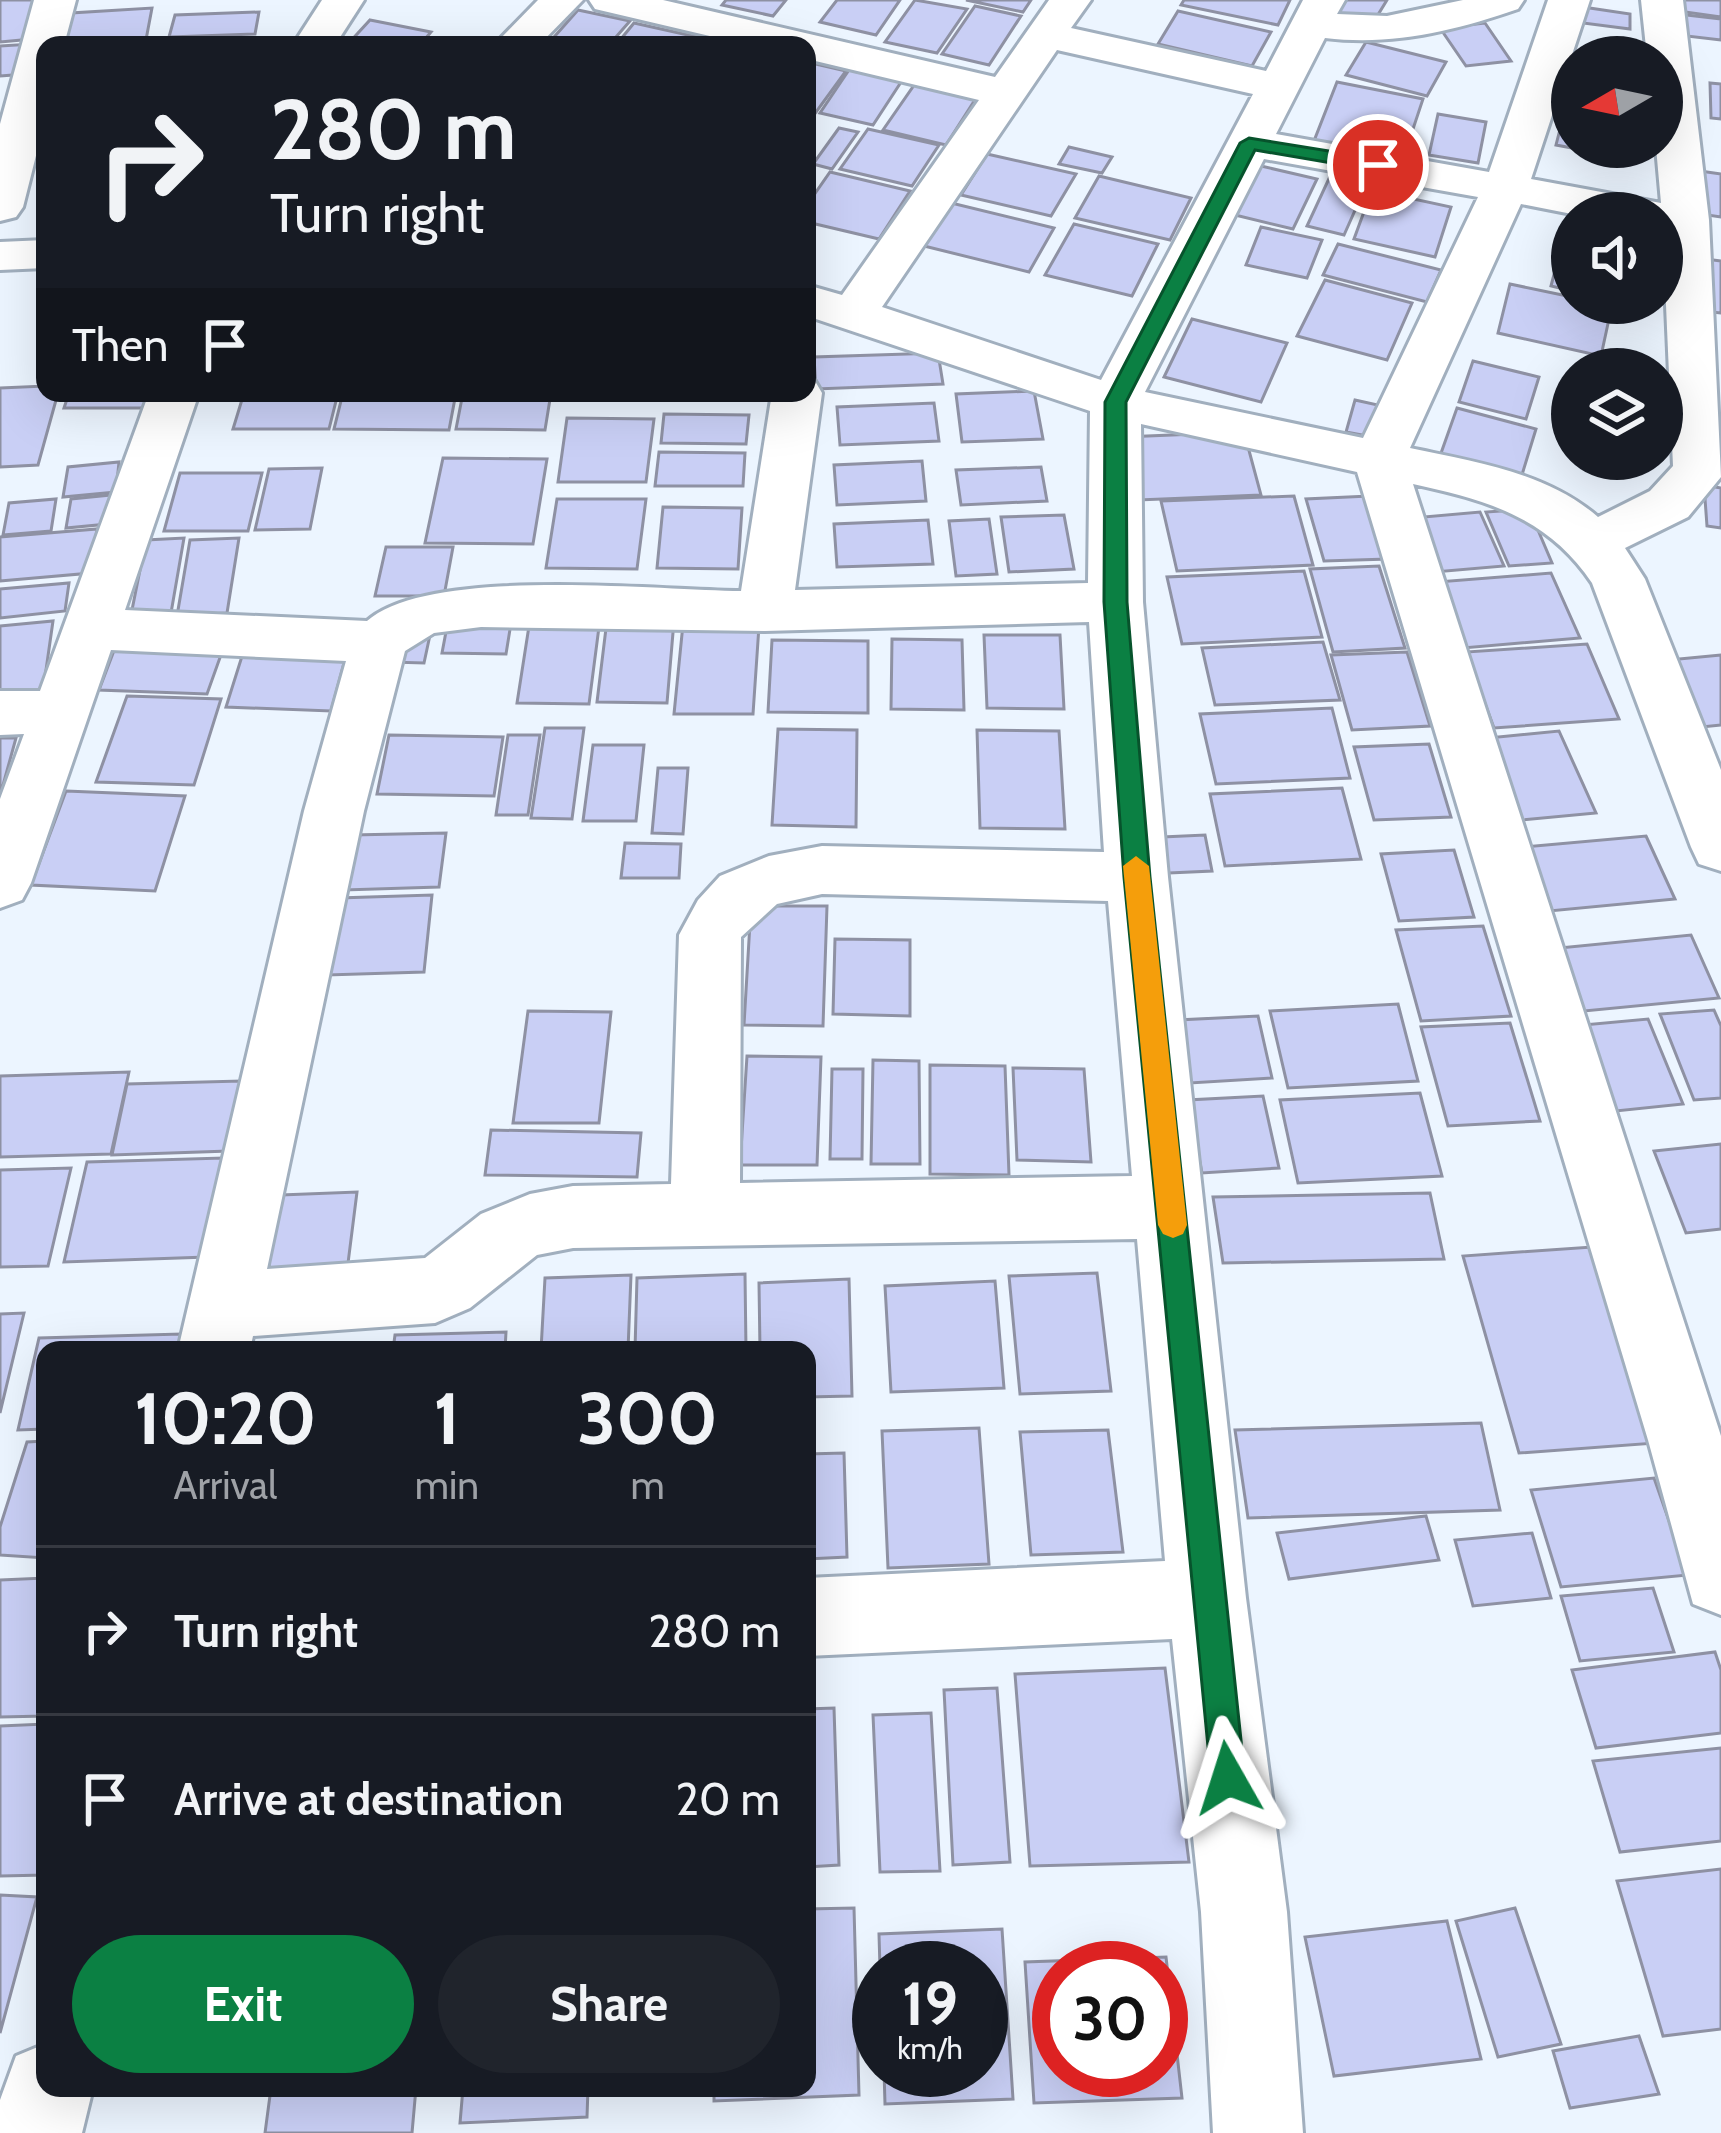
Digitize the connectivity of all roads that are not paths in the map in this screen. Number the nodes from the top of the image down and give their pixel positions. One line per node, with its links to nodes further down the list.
1 (55, 0): 11 (street)
2 (343, 0): 12 (street)
3 (562, 0): 13 (street)
4 (610, 0): 14 (street)
5 (819, 0): 15 (street)
6 (1503, 0): 9 (street)
7 (1570, 0): 20 (street)
8 (1662, 0): 21 (street)
9 (1317, 12): 19 (street)
10 (1058, 18): 18 (street); 19 (street)
11 (45, 36)
12 (320, 36)
13 (524, 36)
14 (761, 36)
15 (799, 36)
16 (816, 49): 18 (street)
17 (36, 72): 23 (street)
18 (1006, 93): 27 (street)
19 (1263, 115): 20 (street); 30 (street)
20 (1506, 187): 22 (street); 31 (street)
21 (1677, 192)
22 (1551, 195)
23 (0, 207)
24 (36, 254): 25 (street)
25 (0, 256)
26 (1683, 269): 32 (street)
27 (820, 311): 30 (street)
28 (171, 402): 35 (street)
29 (796, 402): 34 (street)
30 (1115, 402): 31 (street); 33 (street)
31 (1379, 459): 32 (street); 45 (street)
32 (1594, 542): 39 (street)
33 (1115, 602): 34 (street); 40 (street)
34 (766, 611): 36 (street)
35 (92, 629): 36 (street); 37 (street)
36 (379, 642): 44 (street)
37 (60, 712): 38 (street); 41 (street)
38 (0, 713)
39 (1721, 847)
40 (1137, 877): 42 (street); 43 (street)
41 (0, 883)
42 (1171, 1207): 43 (street); 46 (street)
43 (705, 1215): 44 (street)
44 (219, 1327)
45 (1721, 1576)
46 (1207, 1598): 47 (street); 50 (street)
47 (816, 1617)
48 (46, 2097): 49 (street)
49 (37, 2133)
50 (1258, 2133)

